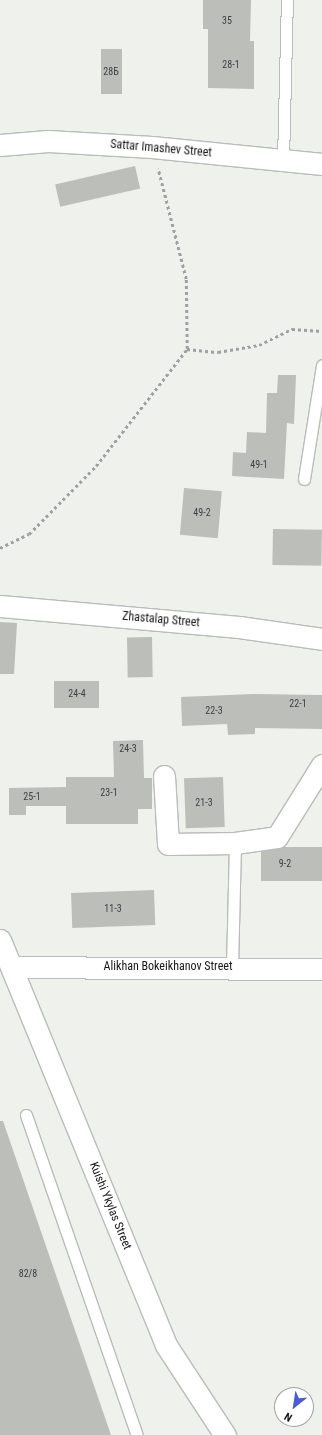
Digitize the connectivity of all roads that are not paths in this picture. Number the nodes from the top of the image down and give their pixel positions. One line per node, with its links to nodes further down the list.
1 (287, 0): 3 (lane)
2 (0, 145): 3 (street, Sattar Imashev Street)
3 (283, 160): 4 (street, Sattar Imashev Street)
4 (322, 164)
5 (322, 365): 6 (lane)
6 (304, 479)
7 (0, 606): 8 (street, Zhastalap Street)
8 (322, 639)
9 (322, 765): 11 (street)
10 (164, 776): 11 (street)
11 (235, 843): 14 (lane)
12 (0, 940): 13 (street, Kuishi Ykylas Street)
13 (6, 967): 14 (street, Alikhan Bokeikhanov Street); 18 (street, Kuishi Ykylas Street)
14 (232, 967): 15 (street, Alikhan Bokeikhanov Street)
15 (322, 969)
16 (26, 1115): 17 (lane)
17 (137, 1435)
18 (225, 1435)

